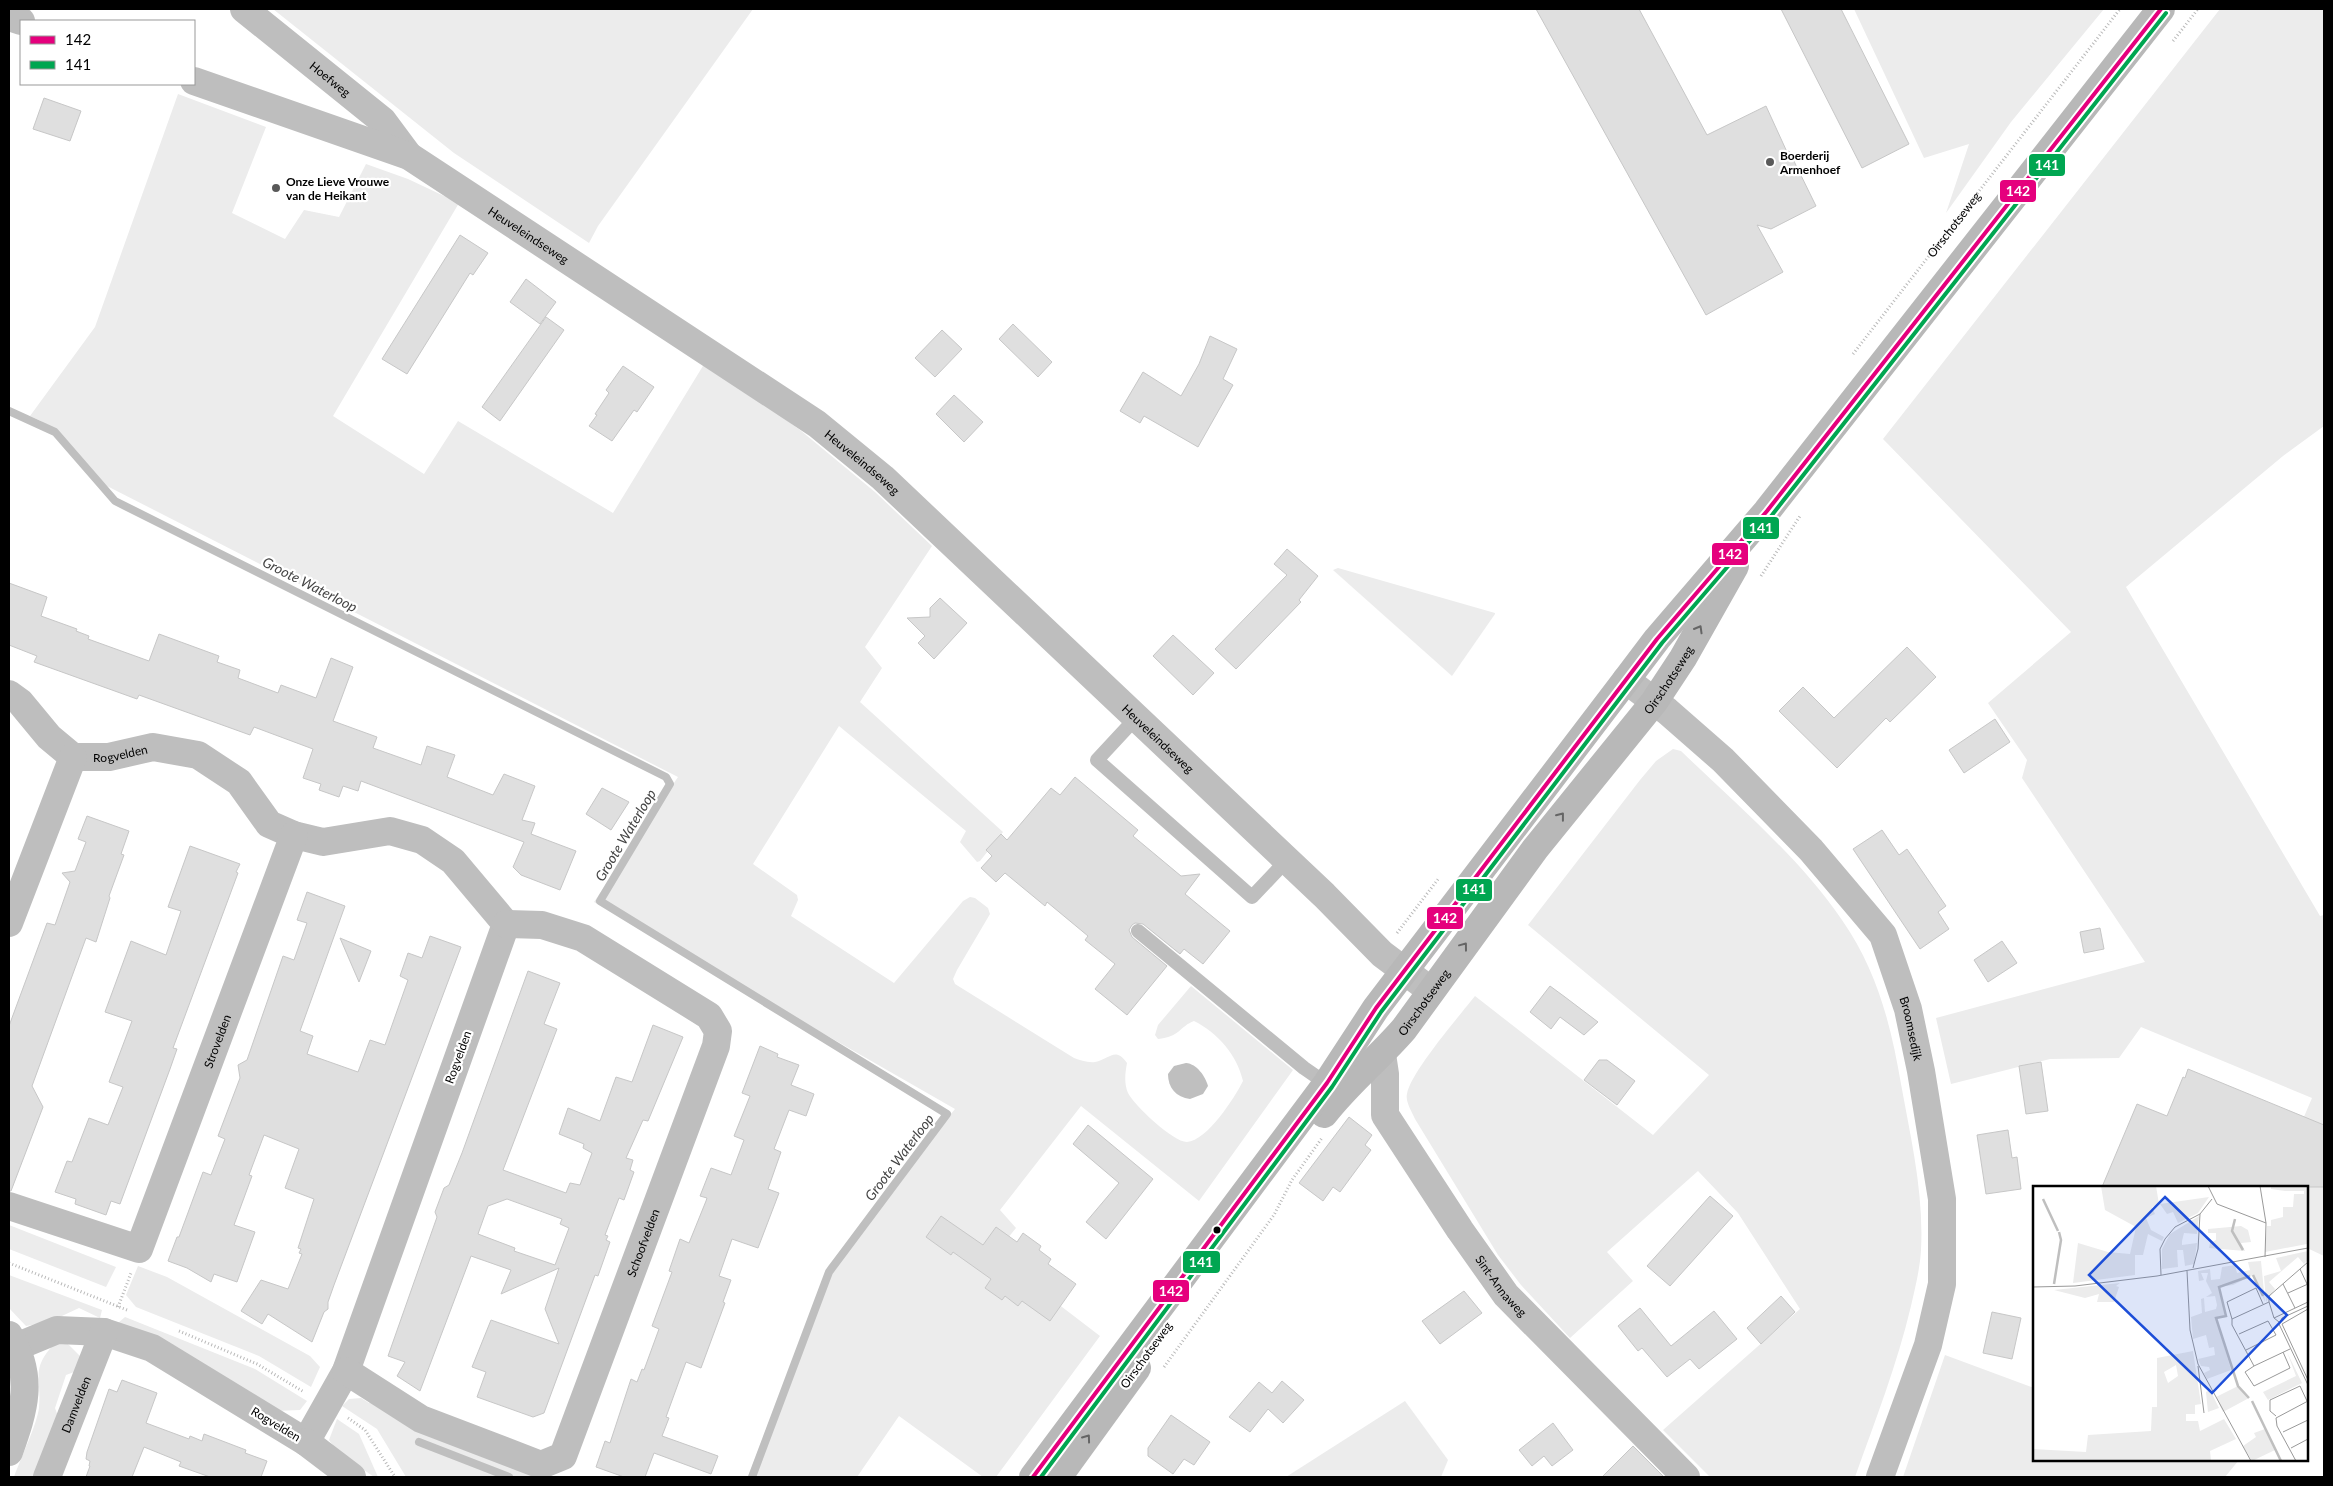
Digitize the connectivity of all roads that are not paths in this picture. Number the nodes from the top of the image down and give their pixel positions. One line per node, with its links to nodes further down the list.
1 (244, 9): 4 (street, Hoefweg)
2 (2161, 9): 5 (main road, Oirschotseweg)
3 (195, 81): 4 (street, Heuveleindseweg)
4 (409, 156): 9 (street, Heuveleindseweg)
5 (1767, 511): 6 (main road, Oirschotseweg); 8 (main road, Oirschotseweg, one-way to 5)
6 (1626, 680): 8 (street, Broomsedijk); 16 (main road, Oirschotseweg)
7 (9, 694): 10 (street, Rogvelden)
8 (1654, 702): 17 (main road, Oirschotseweg, one-way to 8); 31 (street, Broomsedijk)
9 (1136, 718): 12 (street, Heuveleindseweg); 12 (lane)
10 (73, 757): 11 (street, Rogvelden); 13 (street)
11 (294, 835): 14 (street, Rogvelden); 20 (street, Strovelden)
12 (1288, 860): 16 (street, Heuveleindseweg)
13 (9, 923)
14 (506, 924): 23 (street, Rogvelden); 23 (street, Schoofvelden)
15 (1138, 932): 19 (lane)
16 (1405, 971): 17 (street, Heuveleindseweg); 19 (main road, Oirschotseweg)
17 (1430, 990): 18 (main road, Oirschotseweg)
18 (1382, 1054): 19 (main road, Oirschotseweg); 30 (street, Sint-Annaweg)
19 (1334, 1088): 28 (main road, Oirschotseweg); 29 (main road, Oirschotseweg, one-way to 19)
20 (9, 1206)
21 (104, 1332): 22 (street, Rogvelden); 24 (street, Rogvelden); 26 (street, Damvelden)
22 (12, 1341): 25 (street)
23 (346, 1371): 24 (street, Rogvelden)
24 (306, 1442): 27 (street)
25 (9, 1452)
26 (47, 1477)
27 (352, 1477)
28 (1033, 1477)
29 (1058, 1477)
30 (1686, 1477)
31 (1880, 1477)

